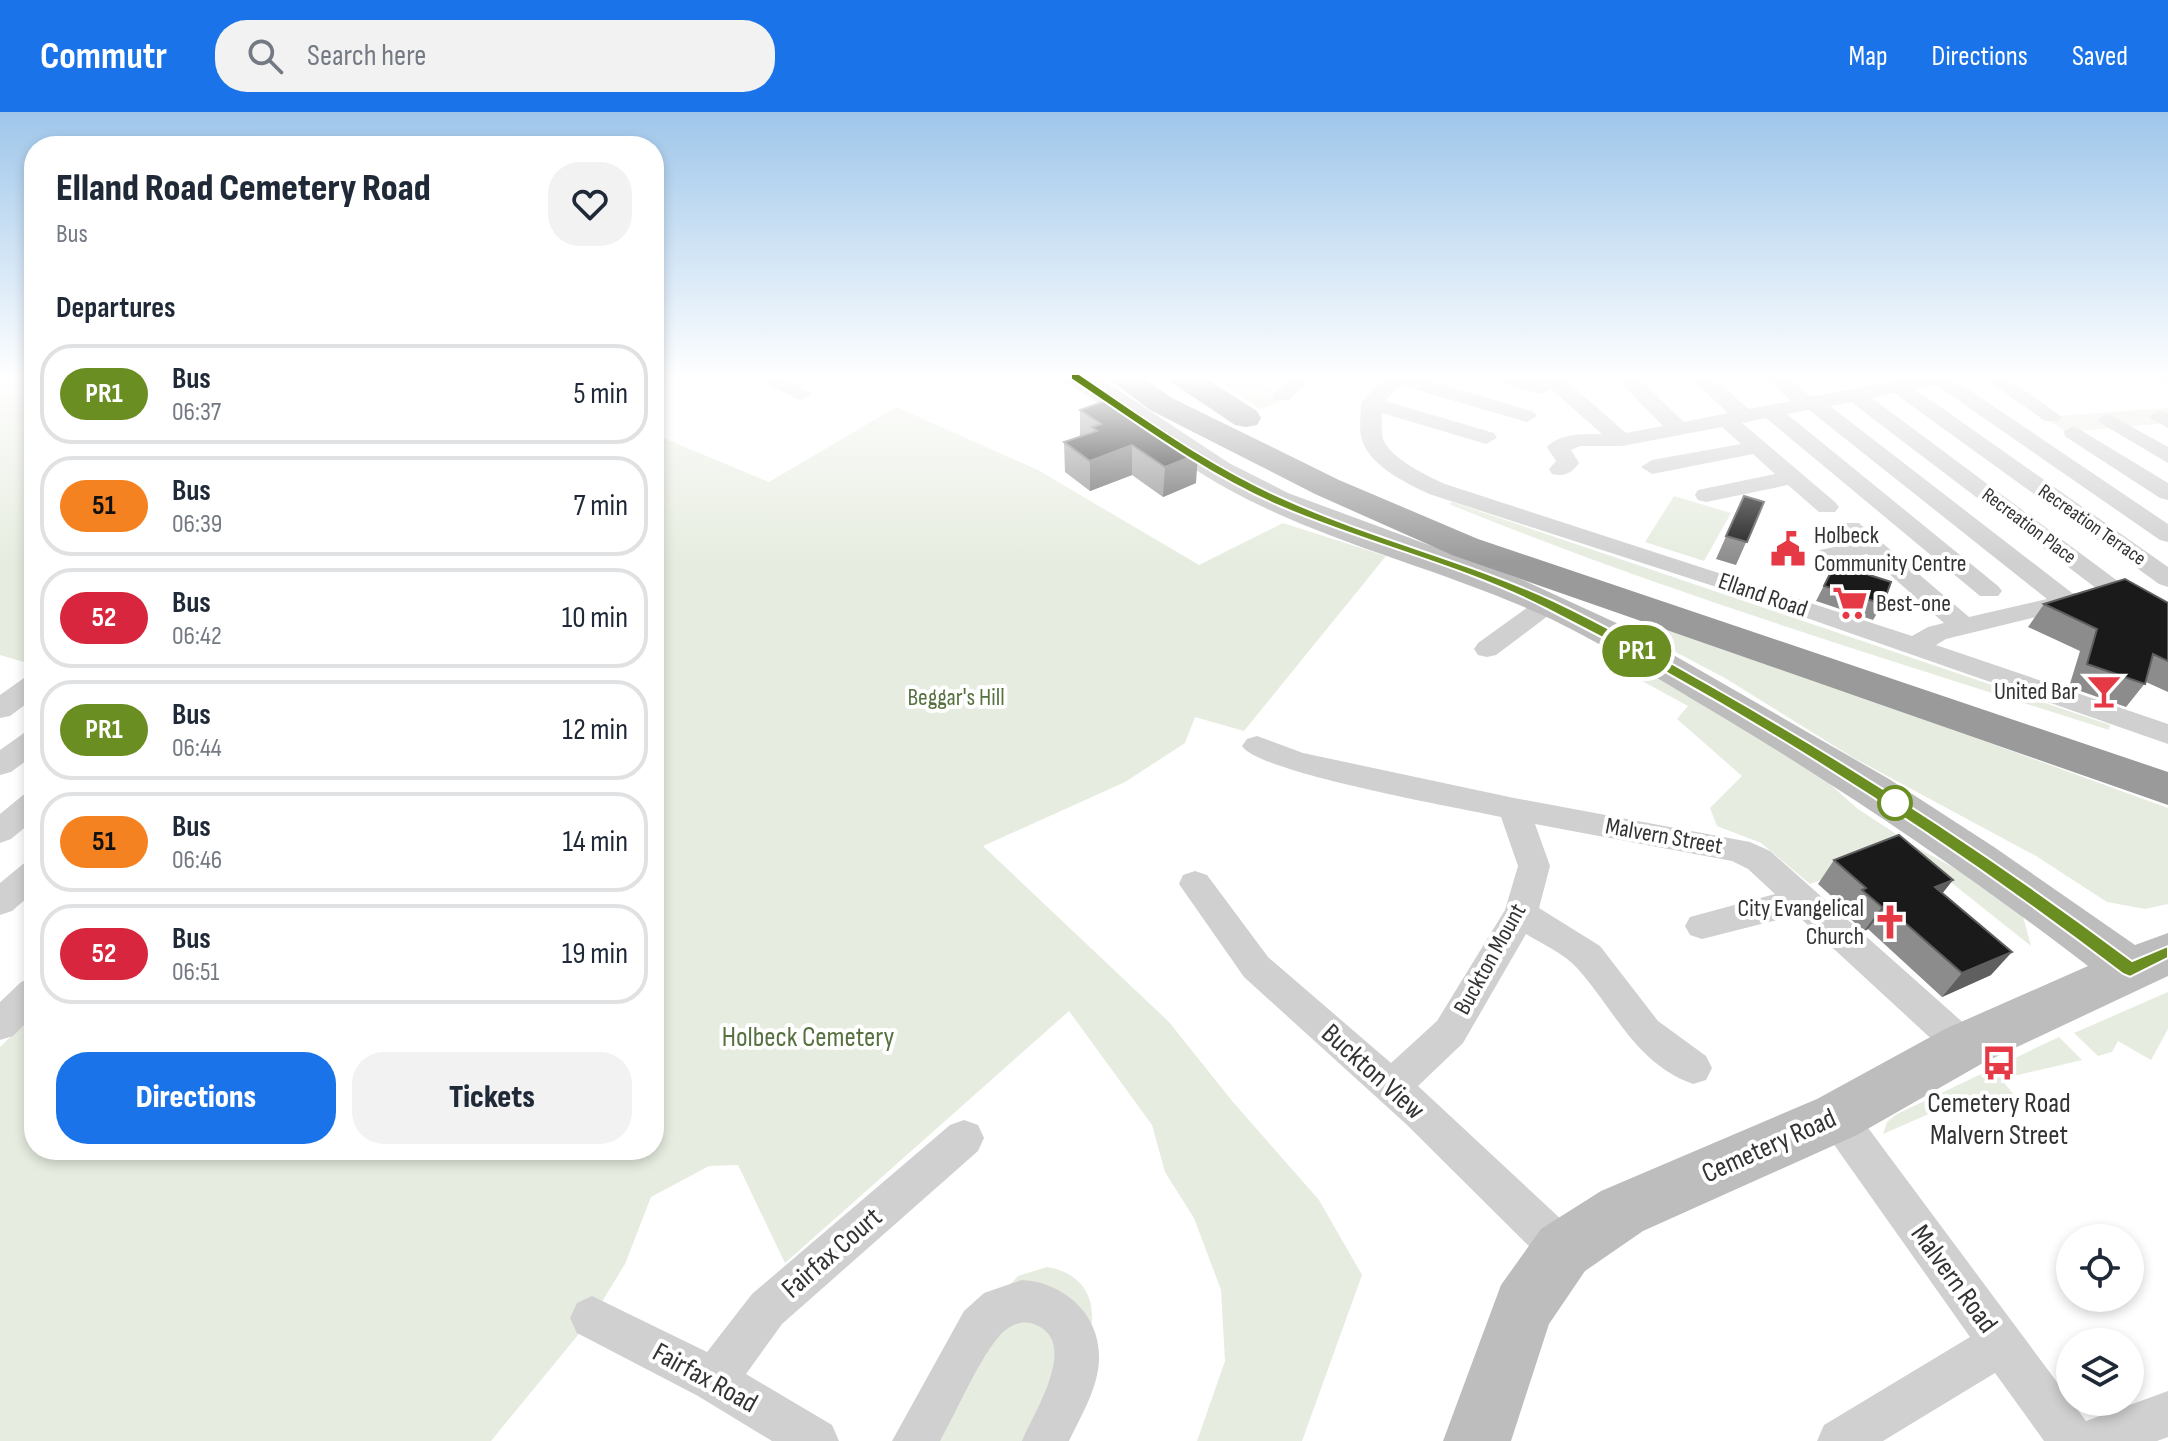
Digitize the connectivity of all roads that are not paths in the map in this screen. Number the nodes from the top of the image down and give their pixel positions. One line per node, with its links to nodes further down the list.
1 (1168, 438): 34 (street)
2 (1256, 438): 46 (highway)
3 (1259, 438): 45 (highway)
4 (1372, 438): 37 (street, Elland Road)
5 (1610, 438): 15 (street)
6 (1624, 438): 15 (street)
7 (1751, 438): 17 (street)
8 (1803, 438): 32 (street)
9 (1854, 438): 33 (street)
10 (1921, 438): 31 (street, Recreation Place)
11 (1970, 438): 30 (street, Recreation Terrace)
12 (2031, 438): 27 (street)
13 (2083, 438): 23 (street)
14 (2139, 438): 19 (street)
15 (1612, 440): 16 (street)
16 (1558, 447): 18 (street); 21 (street)
17 (1758, 447): 20 (street); 22 (street)
18 (1533, 451)
19 (2168, 456)
20 (1652, 467)
21 (1560, 469)
22 (1792, 477): 24 (street); 25 (street)
23 (2168, 493)
24 (1706, 495)
25 (1827, 507)
26 (1851, 528): 28 (street)
27 (2168, 535)
28 (1872, 546): 29 (street); 36 (street)
29 (1829, 555)
30 (2167, 577): 31 (street)
31 (2114, 590): 33 (street); 35 (street, Recreation Place)
32 (1989, 591)
33 (2067, 602): 36 (street)
34 (1548, 604): 38 (street); 56 (street)
35 (2168, 622)
36 (1964, 627): 37 (street)
37 (1917, 648): 41 (street, Elland Road)
38 (1487, 649)
39 (24, 691): 40 (street)
40 (0, 709)
41 (2168, 734)
42 (1257, 746): 47 (street, Malvern Street)
43 (24, 747): 44 (street)
44 (0, 765)
45 (2168, 767)
46 (2168, 789)
47 (1514, 809): 52 (street, Malvern Street); 54 (street, Buckton Mount)
48 (24, 811): 49 (street)
49 (0, 831)
50 (24, 882): 53 (street)
51 (1195, 884): 61 (street, Buckton View)
52 (1804, 900): 55 (street); 59 (street, Malvern Street)
53 (0, 902)
54 (1521, 913): 60 (street); 61 (street, Buckton Mount)
55 (1702, 926)
56 (2149, 961): 59 (street, Cemetery Road)
57 (24, 1002): 58 (street)
58 (0, 1025)
59 (1964, 1046): 62 (street, Cemetery Road)
60 (1693, 1068)
61 (1392, 1087): 64 (street, Buckton View)
62 (1837, 1117): 64 (street, Cemetery Road); 66 (street, Malvern Road)
63 (964, 1138): 67 (street, Fairfax Court)
64 (1563, 1250): 72 (street, Cemetery Road)
65 (592, 1318): 67 (street, Fairfax Road)
66 (2001, 1344): 73 (street); 74 (street, Malvern Road)
67 (714, 1380): 69 (street, Fairfax Road)
68 (2168, 1414): 75 (street)
69 (816, 1441)
70 (915, 1441): 71 (street)
71 (1045, 1441)
72 (1477, 1441)
73 (1840, 1441)
74 (2072, 1441)
75 (2095, 1441)

